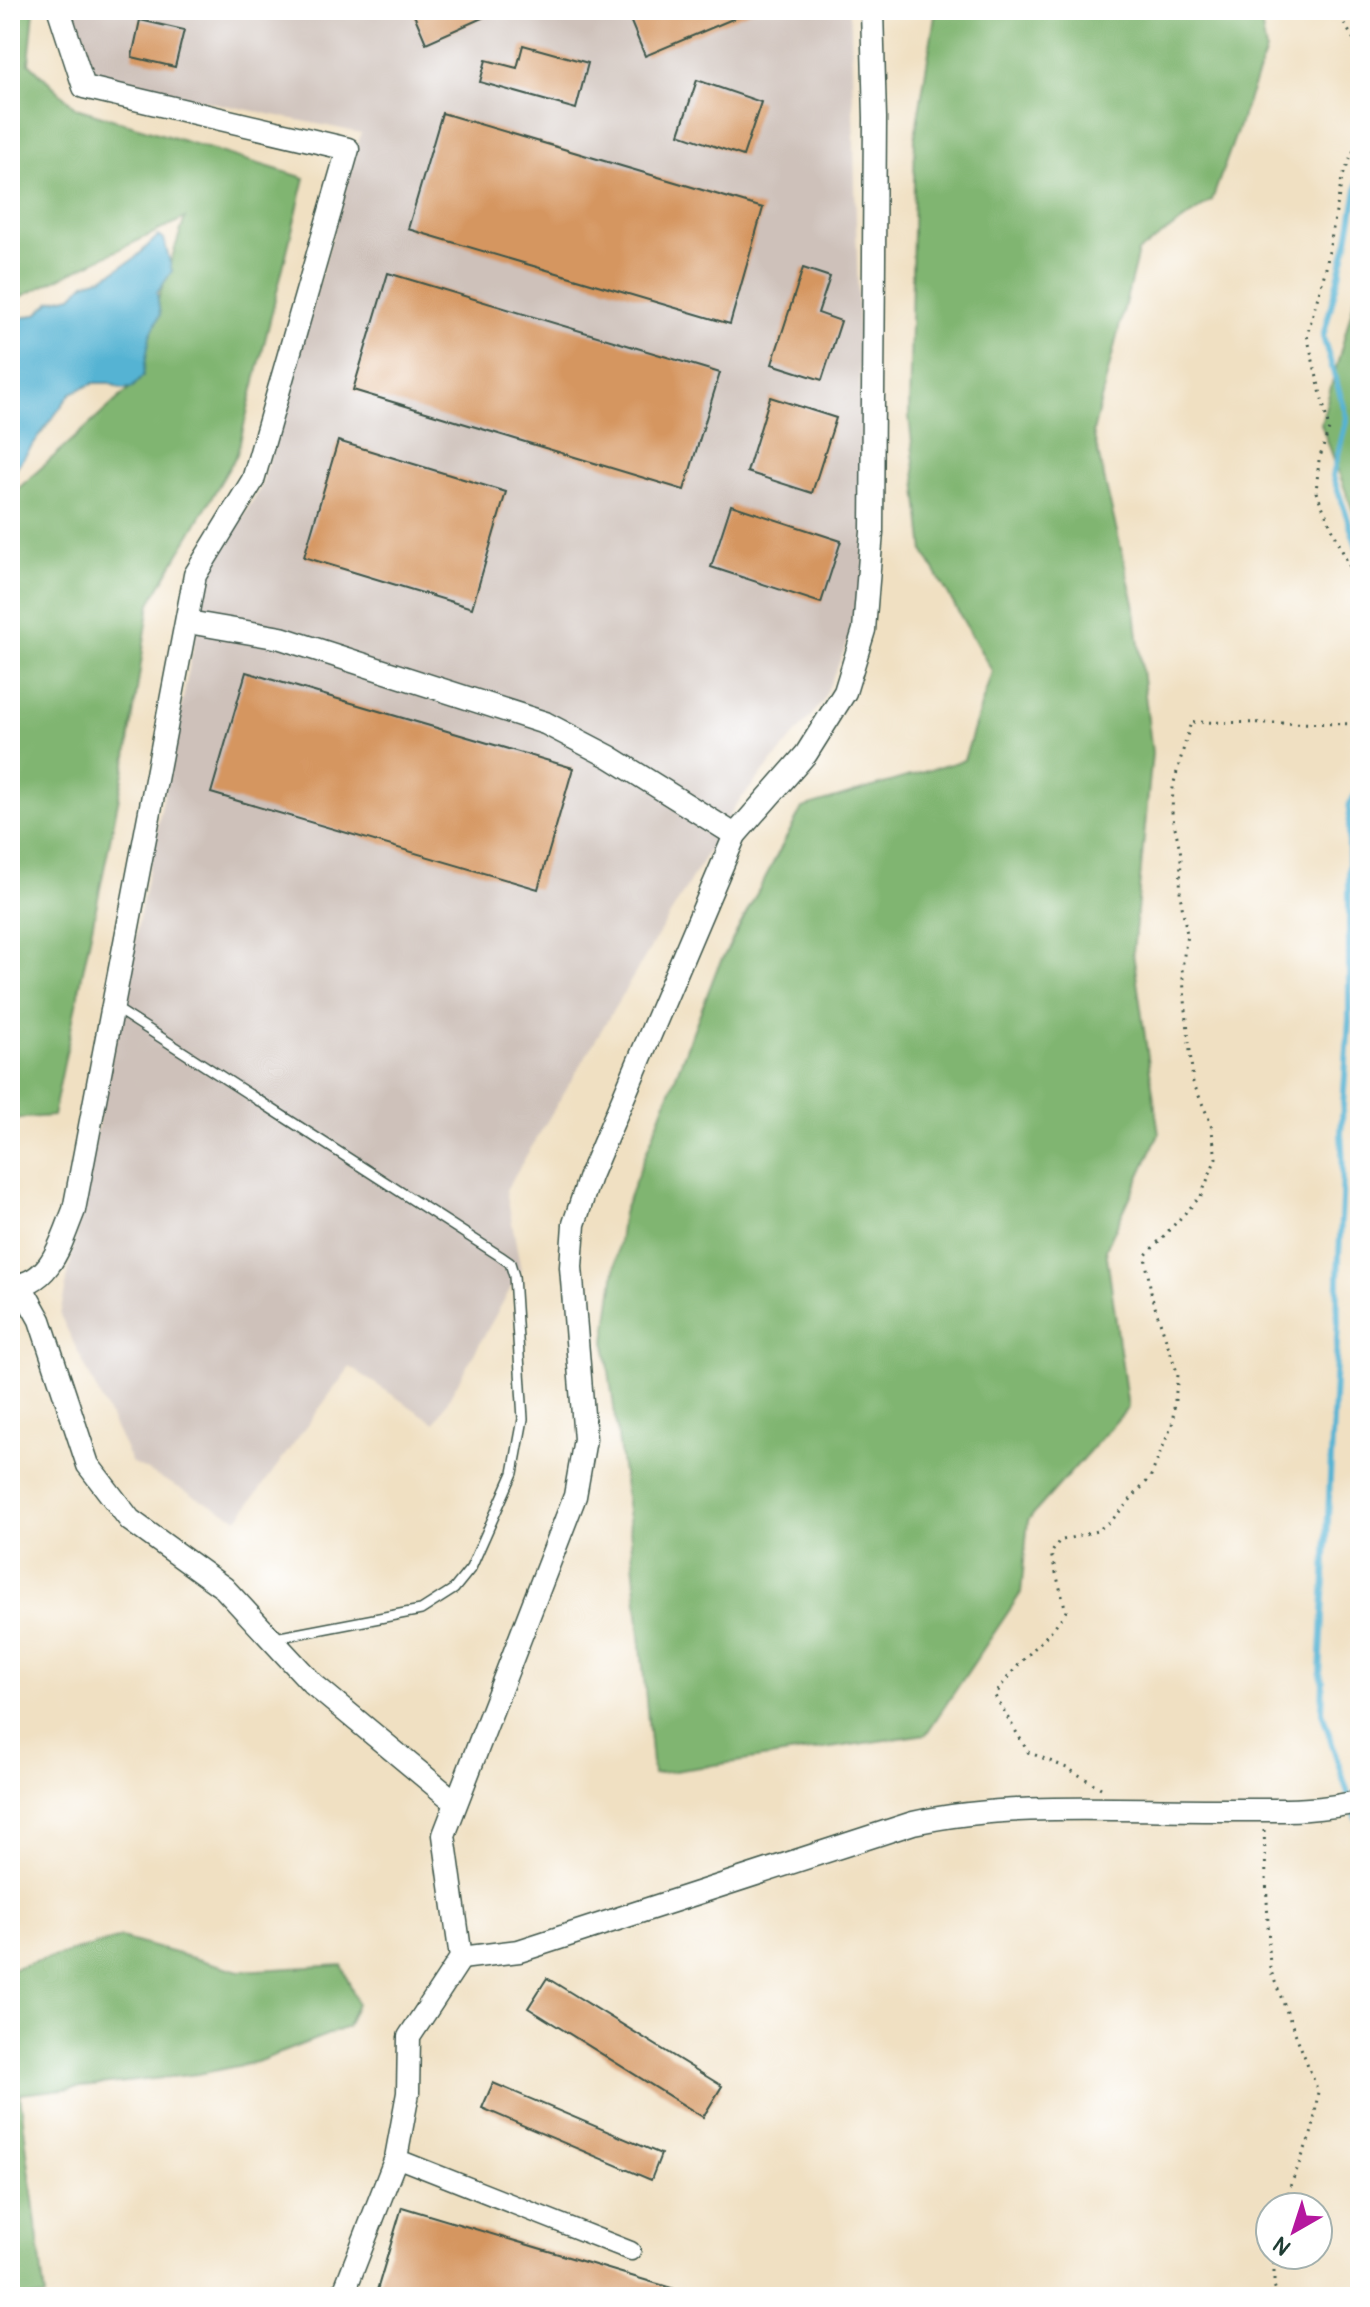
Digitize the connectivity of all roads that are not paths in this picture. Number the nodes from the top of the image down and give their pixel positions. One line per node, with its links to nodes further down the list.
1 (59, 10): 3 (street)
2 (872, 10): 4 (street)
3 (188, 622): 4 (street); 5 (street)
4 (735, 835): 9 (street)
5 (113, 1006): 6 (street); 7 (lane)
6 (16, 1286): 7 (street)
7 (271, 1639): 9 (street)
8 (1360, 1801): 10 (street)
9 (455, 1802): 10 (street)
10 (461, 1958): 11 (street)
11 (396, 2158): 12 (street); 13 (street)
12 (631, 2251)
13 (342, 2297)

